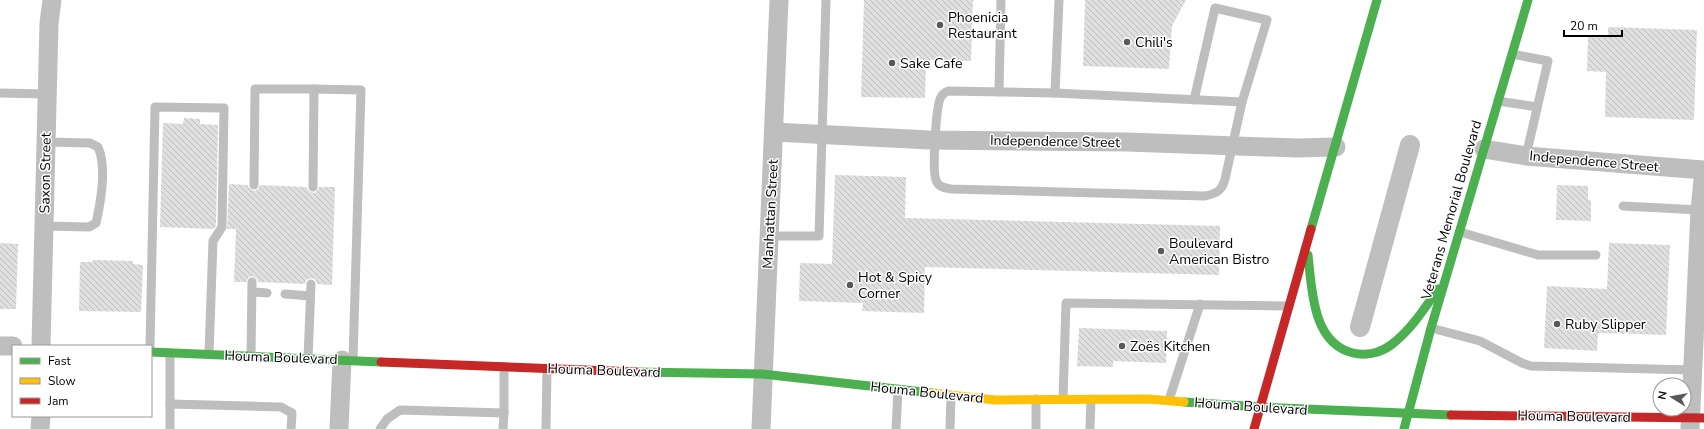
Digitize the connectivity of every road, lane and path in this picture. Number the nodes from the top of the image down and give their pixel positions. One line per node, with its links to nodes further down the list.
1 (52, 0): 13 (street, Saxon Street)
2 (779, 0): 18 (street, Manhattan Street)
3 (826, 0): 19 (lane)
4 (1001, 0): 10 (lane)
5 (1059, 0): 11 (lane)
6 (1377, 0): 23 (street)
7 (1528, 0): 8 (street, Veterans Memorial Boulevard)
8 (1512, 54): 15 (street, Veterans Memorial Boulevard); 17 (lane)
9 (314, 89): 27 (lane); 28 (lane); 55 (lane)
10 (998, 92): 11 (lane); 20 (lane)
11 (1055, 93): 14 (lane)
12 (0, 94): 13 (lane)
13 (47, 94): 21 (street, Saxon Street)
14 (1194, 100): 16 (lane); 16 (lane)
15 (1498, 101): 17 (lane); 24 (street, Veterans Memorial Boulevard)
16 (1242, 102): 22 (lane)
17 (1537, 106): 25 (lane)
18 (774, 132): 19 (street, Independence Street); 33 (street, Manhattan Street)
19 (821, 135): 20 (street, Independence Street); 33 (lane)
20 (936, 140): 22 (street, Independence Street); 22 (lane)
21 (46, 142): 31 (street, Saxon Street); 31 (lane)
22 (1233, 145): 23 (street, Independence Street)
23 (1336, 147): 34 (street)
24 (1484, 149): 25 (street, Independence Street); 32 (street, Veterans Memorial Boulevard)
25 (1526, 156): 26 (street, Independence Street)
26 (1704, 170): 30 (street)
27 (254, 185)
28 (313, 187)
29 (1623, 206): 30 (lane)
30 (1700, 210): 58 (street)
31 (44, 226): 46 (street, Saxon Street)
32 (1460, 232): 35 (lane); 36 (street, Veterans Memorial Boulevard)
33 (769, 236): 59 (street, Manhattan Street)
34 (1307, 246): 36 (street); 44 (street)
35 (1596, 255)
36 (1446, 279): 45 (street, Veterans Memorial Boulevard)
37 (252, 282): 39 (lane)
38 (311, 284): 42 (lane)
39 (252, 292): 40 (lane); 53 (lane)
40 (267, 293)
41 (285, 294): 42 (lane)
42 (310, 296): 54 (lane)
43 (1200, 304): 44 (lane); 63 (lane); 65 (lane)
44 (1289, 306): 67 (street)
45 (1431, 328): 58 (lane); 69 (street, Veterans Memorial Boulevard)
46 (41, 345)
47 (150, 345): 52 (lane)
48 (0, 346): 49 (street)
49 (12, 346)
50 (152, 352): 51 (street, Houma Boulevard)
51 (170, 353): 52 (street, Houma Boulevard); 66 (lane)
52 (209, 354): 53 (street, Houma Boulevard)
53 (251, 356): 54 (street, Houma Boulevard)
54 (308, 359): 55 (street, Houma Boulevard)
55 (348, 360): 56 (street, Houma Boulevard); 76 (street)
56 (504, 366): 57 (street, Houma Boulevard); 68 (lane)
57 (547, 368): 59 (street, Houma Boulevard); 79 (lane)
58 (1693, 370): 72 (street)
59 (762, 374): 60 (street, Houma Boulevard); 80 (street, Manhattan Street)
60 (898, 389): 61 (street, Houma Boulevard); 81 (lane)
61 (951, 395): 62 (street, Houma Boulevard); 82 (lane)
62 (1036, 399): 63 (street, Houma Boulevard); 83 (lane)
63 (1063, 399): 64 (street, Houma Boulevard)
64 (1091, 399): 65 (street, Houma Boulevard); 84 (lane)
65 (1169, 400): 67 (street, Houma Boulevard)
66 (170, 404): 74 (lane); 75 (lane)
67 (1260, 407): 69 (street, Houma Boulevard); 85 (street)
68 (504, 413): 77 (lane); 78 (lane)
69 (1408, 414): 70 (street, Houma Boulevard); 86 (street, Veterans Memorial Boulevard)
70 (1585, 416): 72 (street, Houma Boulevard); 87 (lane)
71 (40, 417): 73 (street)
72 (1695, 422)
73 (40, 429)
74 (170, 429)
75 (291, 429)
76 (339, 429)
77 (380, 429)
78 (503, 429)
79 (546, 429)
80 (761, 429)
81 (896, 429)
82 (950, 429)
83 (1036, 429)
84 (1090, 429)
85 (1254, 429)
86 (1404, 429)
87 (1584, 429)

